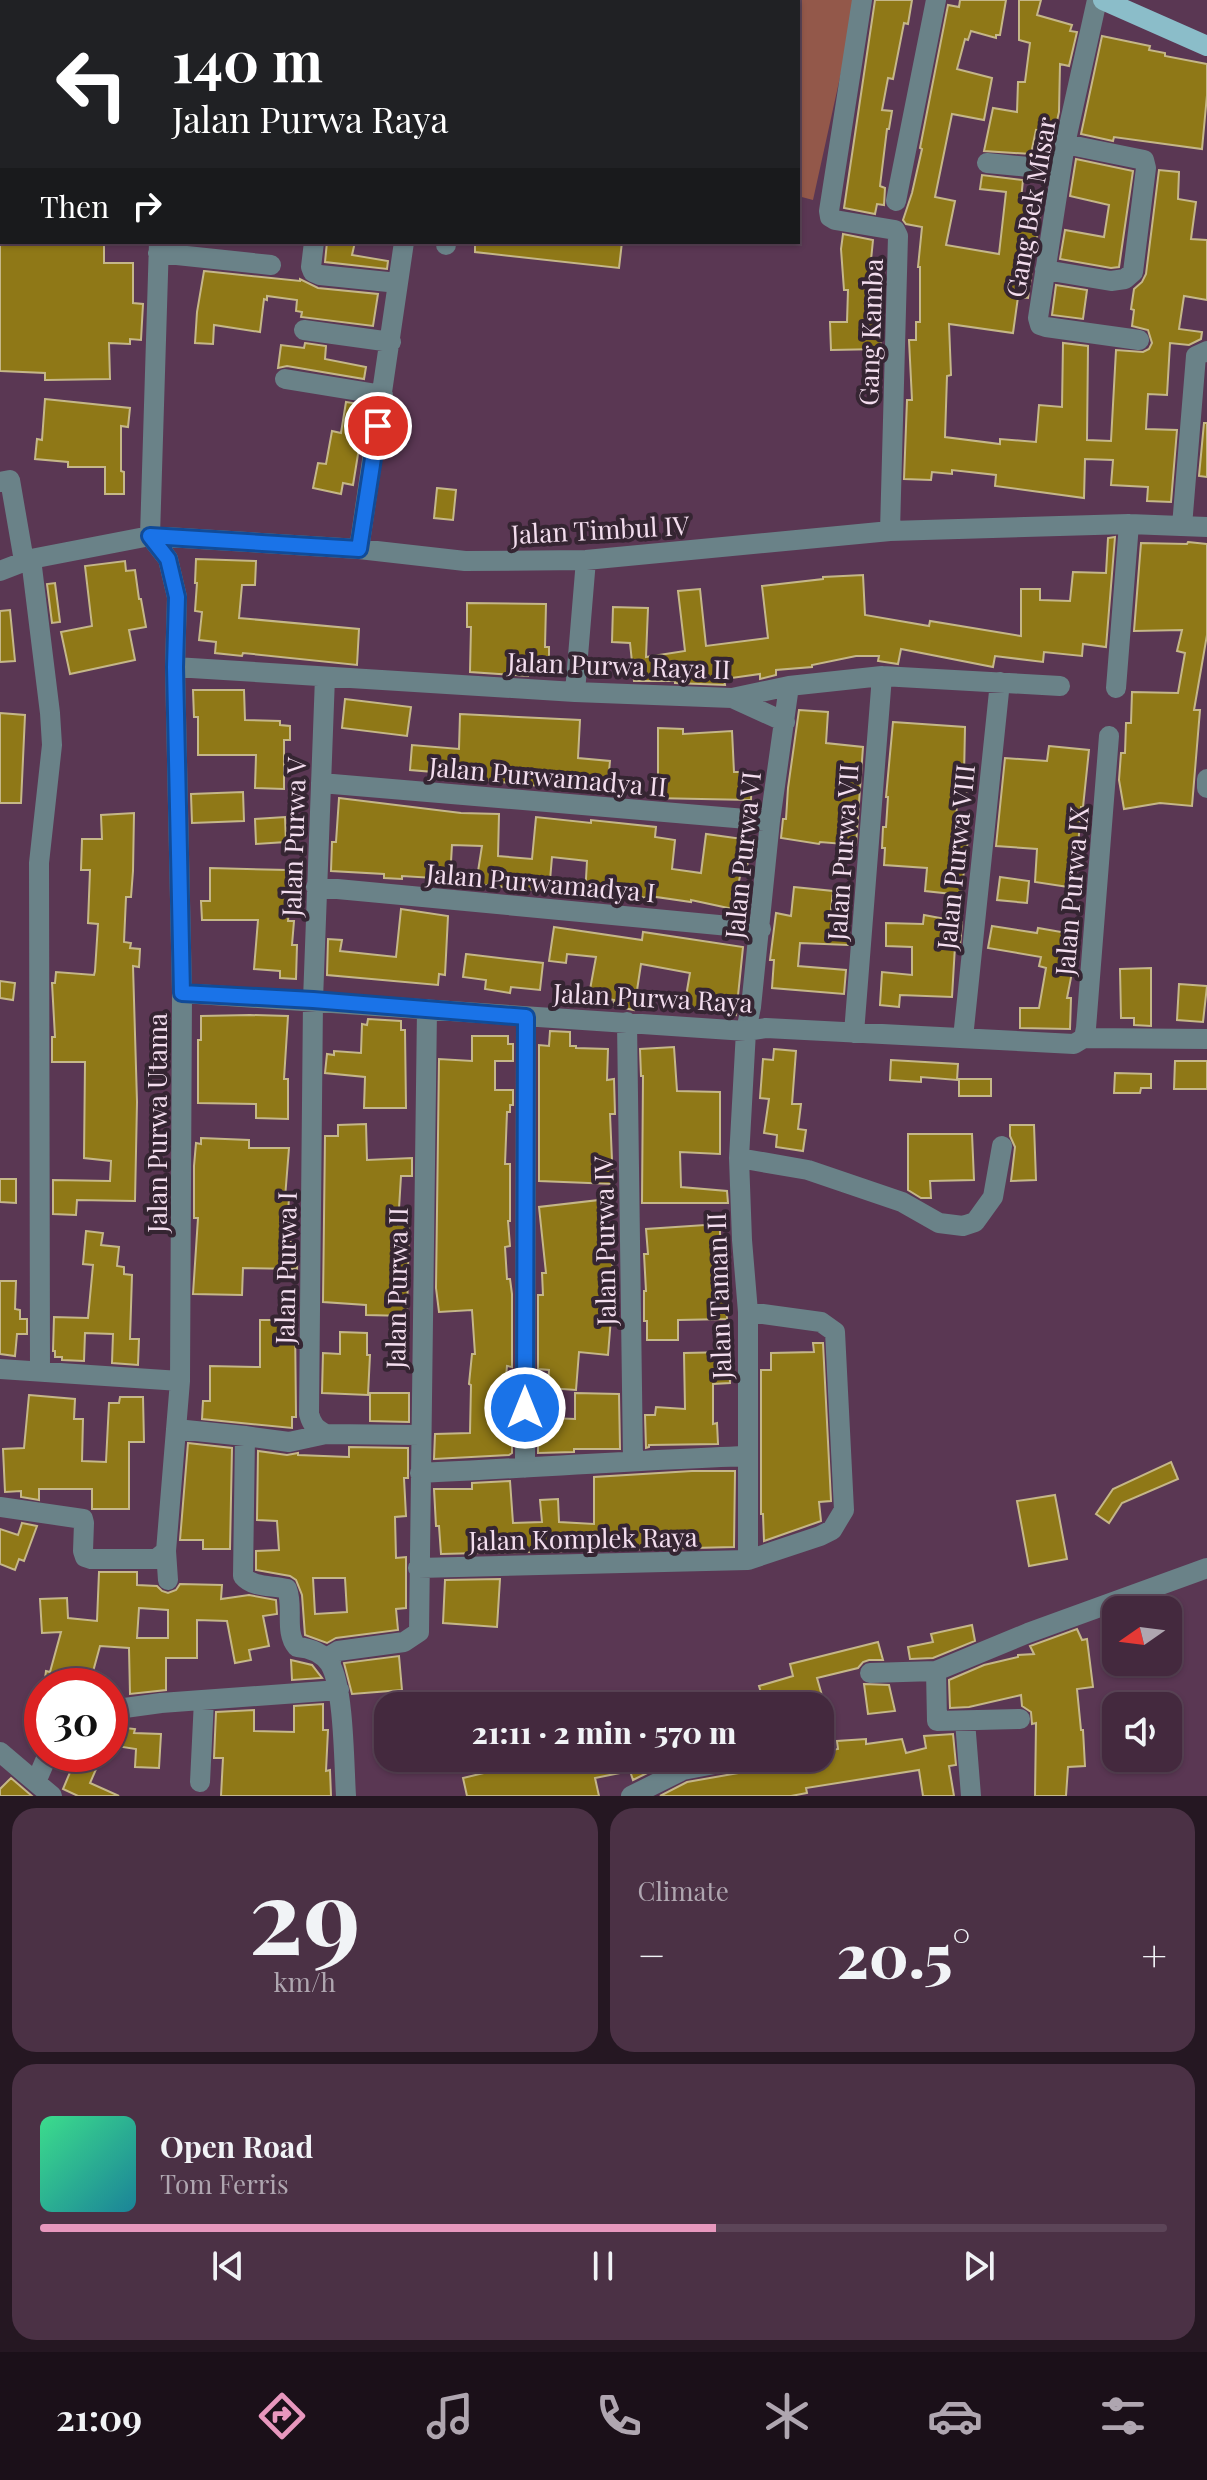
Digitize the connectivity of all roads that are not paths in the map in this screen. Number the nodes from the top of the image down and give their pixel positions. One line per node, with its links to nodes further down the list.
1 (862, 0): 26 (street, Gang Kamba)
2 (936, 0): 9 (street)
3 (1097, 0): 6 (street, Gang Bek Misar)
4 (1103, 0): 5 (main road)
5 (1207, 46)
6 (1065, 144): 8 (street, Gang Bek Misar); 14 (street)
7 (987, 163): 8 (street)
8 (1061, 170): 14 (street, Gang Bek Misar)
9 (896, 201)
10 (314, 244): 15 (street)
11 (404, 244): 15 (street)
12 (158, 248): 13 (street); 27 (street)
13 (271, 265)
14 (1045, 270): 17 (street, Gang Bek Misar)
15 (398, 283): 18 (street)
16 (304, 330): 18 (street)
17 (1139, 340)
18 (391, 342): 21 (street)
19 (1207, 351): 24 (street)
20 (285, 379): 21 (street)
21 (383, 395): 28 (street)
22 (0, 482): 29 (street)
23 (1129, 524): 24 (street, Jalan Timbul IV); 26 (street, Jalan Timbul IV); 38 (street)
24 (1182, 526): 25 (street, Jalan Timbul IV)
25 (1207, 527)
26 (890, 531): 30 (street, Jalan Timbul IV)
27 (150, 536): 28 (street, Jalan Timbul IV); 29 (street, Jalan Timbul IV); 32 (street, Jalan Purwa Utama)
28 (359, 549): 30 (street, Jalan Timbul IV)
29 (28, 560): 31 (street, Jalan Timbul IV); 63 (street)
30 (586, 560): 39 (street)
31 (0, 571)
32 (175, 667): 34 (street, Jalan Purwa Raya II); 49 (street, Jalan Purwa Utama)
33 (882, 676): 35 (street, Jalan Purwa Raya II); 36 (street, Jalan Purwa Raya II); 55 (street, Jalan Purwa VII)
34 (325, 677): 39 (street, Jalan Purwa Raya II); 44 (street, Jalan Purwa V)
35 (1000, 682): 37 (street, Jalan Purwa Raya II); 56 (street, Jalan Purwa VIII)
36 (789, 686): 40 (street, Jalan Purwa Raya II); 41 (street, Jalan Purwa VI)
37 (1060, 686)
38 (1116, 688)
39 (575, 692): 40 (street, Jalan Purwa Raya II)
40 (732, 698): 41 (street)
41 (785, 722): 46 (street, Jalan Purwa VI)
42 (1109, 736): 58 (street, Jalan Purwa IX)
43 (1207, 779): 45 (street)
44 (321, 783): 46 (street, Jalan Purwamadya II); 47 (street, Jalan Purwa V)
45 (1207, 788)
46 (770, 821): 48 (street, Jalan Purwa VI)
47 (316, 887): 48 (street, Jalan Purwamadya I); 50 (street, Jalan Purwa V)
48 (761, 929): 54 (street, Jalan Purwa VI)
49 (182, 993): 50 (street, Jalan Purwa Raya); 64 (street, Jalan Purwa Utama)
50 (313, 1000): 51 (street, Jalan Purwa Raya); 66 (street, Jalan Purwa I)
51 (427, 1009): 52 (street, Jalan Purwa Raya); 67 (street, Jalan Purwa II)
52 (526, 1017): 53 (street, Jalan Purwa Raya); 71 (street)
53 (627, 1022): 54 (street, Jalan Purwa Raya); 70 (street, Jalan Purwa IV)
54 (746, 1031): 55 (street, Jalan Purwa Raya); 60 (street, Jalan Taman II)
55 (854, 1033): 56 (street, Jalan Purwa Raya)
56 (963, 1038): 58 (street, Jalan Purwa Raya)
57 (1207, 1039): 58 (street, Jalan Purwa Raya)
58 (1079, 1041)
59 (1002, 1146): 60 (street)
60 (739, 1158): 61 (street, Jalan Taman II)
61 (748, 1312): 69 (street, Jalan Taman II); 75 (street, Jalan Komplek Raya)
62 (0, 1369): 63 (street)
63 (40, 1371): 64 (street)
64 (180, 1381): 65 (street, Jalan Purwa Utama)
65 (176, 1429): 68 (street); 74 (street, Jalan Purwa Utama)
66 (326, 1434): 67 (street); 68 (street)
67 (420, 1435): 72 (street, Jalan Purwa II)
68 (245, 1436): 79 (street)
69 (746, 1456): 70 (street); 75 (street, Jalan Taman II)
70 (633, 1460): 71 (street)
71 (525, 1468): 72 (street)
72 (420, 1473): 76 (street, Jalan Purwa II)
73 (0, 1507): 74 (street)
74 (166, 1551): 78 (street, Jalan Purwa Utama)
75 (748, 1560): 76 (street, Jalan Komplek Raya)
76 (418, 1568): 79 (street, Jalan Purwa II)
77 (1207, 1568): 80 (street)
78 (168, 1580)
79 (330, 1664): 82 (street)
80 (936, 1671): 81 (street); 86 (street)
81 (870, 1673)
82 (339, 1690): 83 (street); 93 (street)
83 (204, 1700): 84 (street); 91 (street)
84 (128, 1708)
85 (1020, 1719): 86 (street)
86 (965, 1721): 95 (street)
87 (0, 1752): 90 (street)
88 (40, 1772): 90 (street)
89 (679, 1772): 94 (street)
90 (36, 1782): 92 (street)
91 (200, 1782)
92 (52, 1796)
93 (346, 1796)
94 (631, 1796)
95 (971, 1796)

